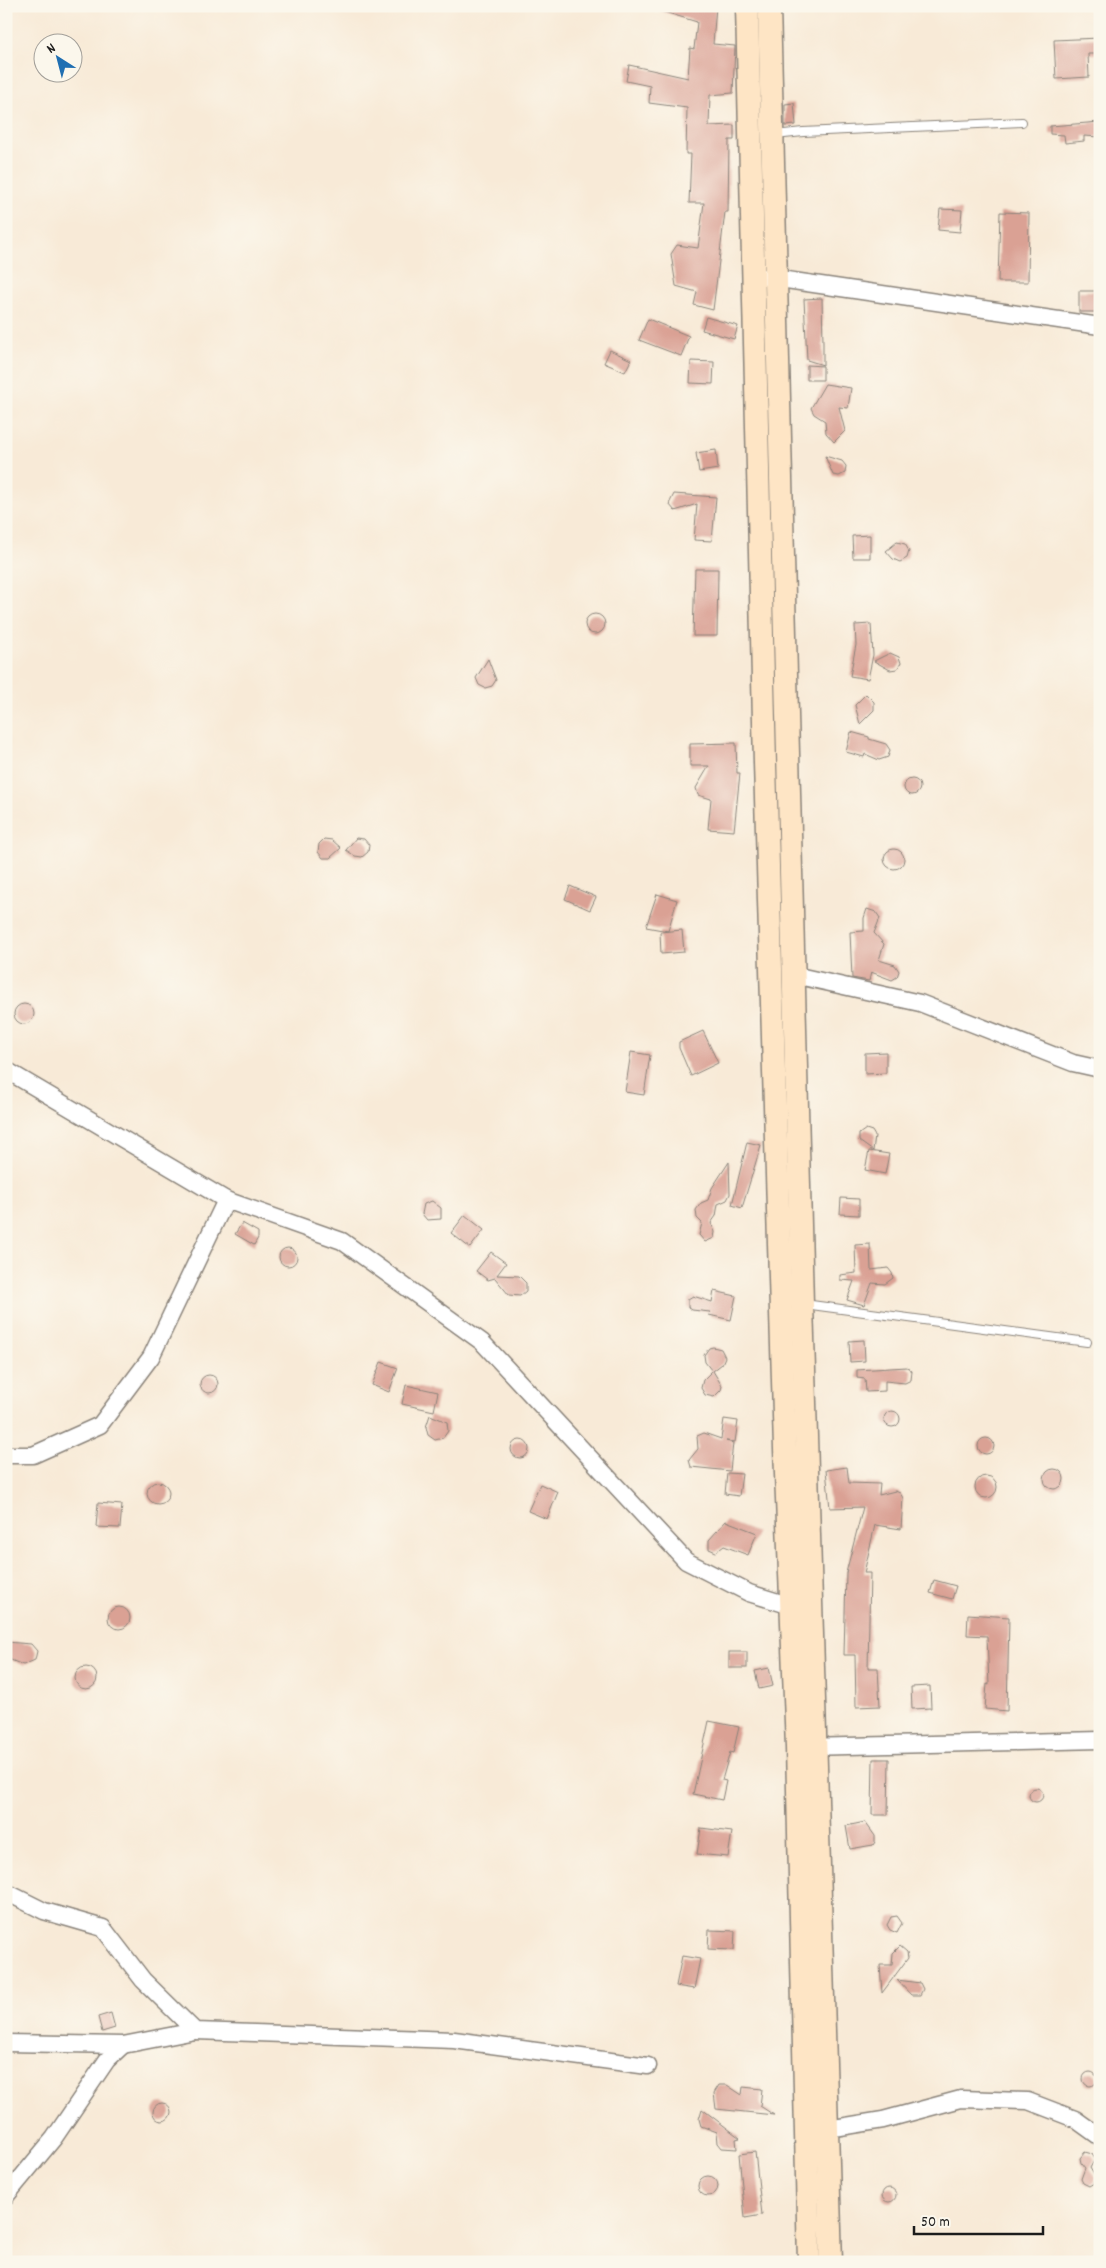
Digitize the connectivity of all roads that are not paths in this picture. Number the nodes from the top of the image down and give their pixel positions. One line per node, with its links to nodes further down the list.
1 (747, 6): 4 (main road)
2 (768, 6): 4 (main road)
3 (1022, 122): 4 (lane)
4 (761, 136): 5 (main road)
5 (764, 277): 6 (street); 7 (main road); 14 (main road)
6 (1100, 326)
7 (794, 975): 8 (street); 11 (main road)
8 (1100, 1069)
9 (6, 1070): 10 (street)
10 (226, 1200): 13 (street); 14 (street)
11 (802, 1304): 12 (lane); 14 (main road)
12 (1087, 1342)
13 (6, 1455)
14 (801, 1606): 16 (main road)
15 (1100, 1740): 16 (street)
16 (806, 1747): 22 (main road); 23 (main road)
17 (6, 1892): 18 (street)
18 (195, 2031): 20 (street); 21 (street)
19 (6, 2043): 20 (street)
20 (123, 2045): 25 (street)
21 (648, 2066)
22 (805, 2124): 23 (street); 26 (main road)
23 (828, 2129): 24 (street); 27 (main road)
24 (1100, 2137)
25 (6, 2196)
26 (809, 2262)
27 (831, 2262)

